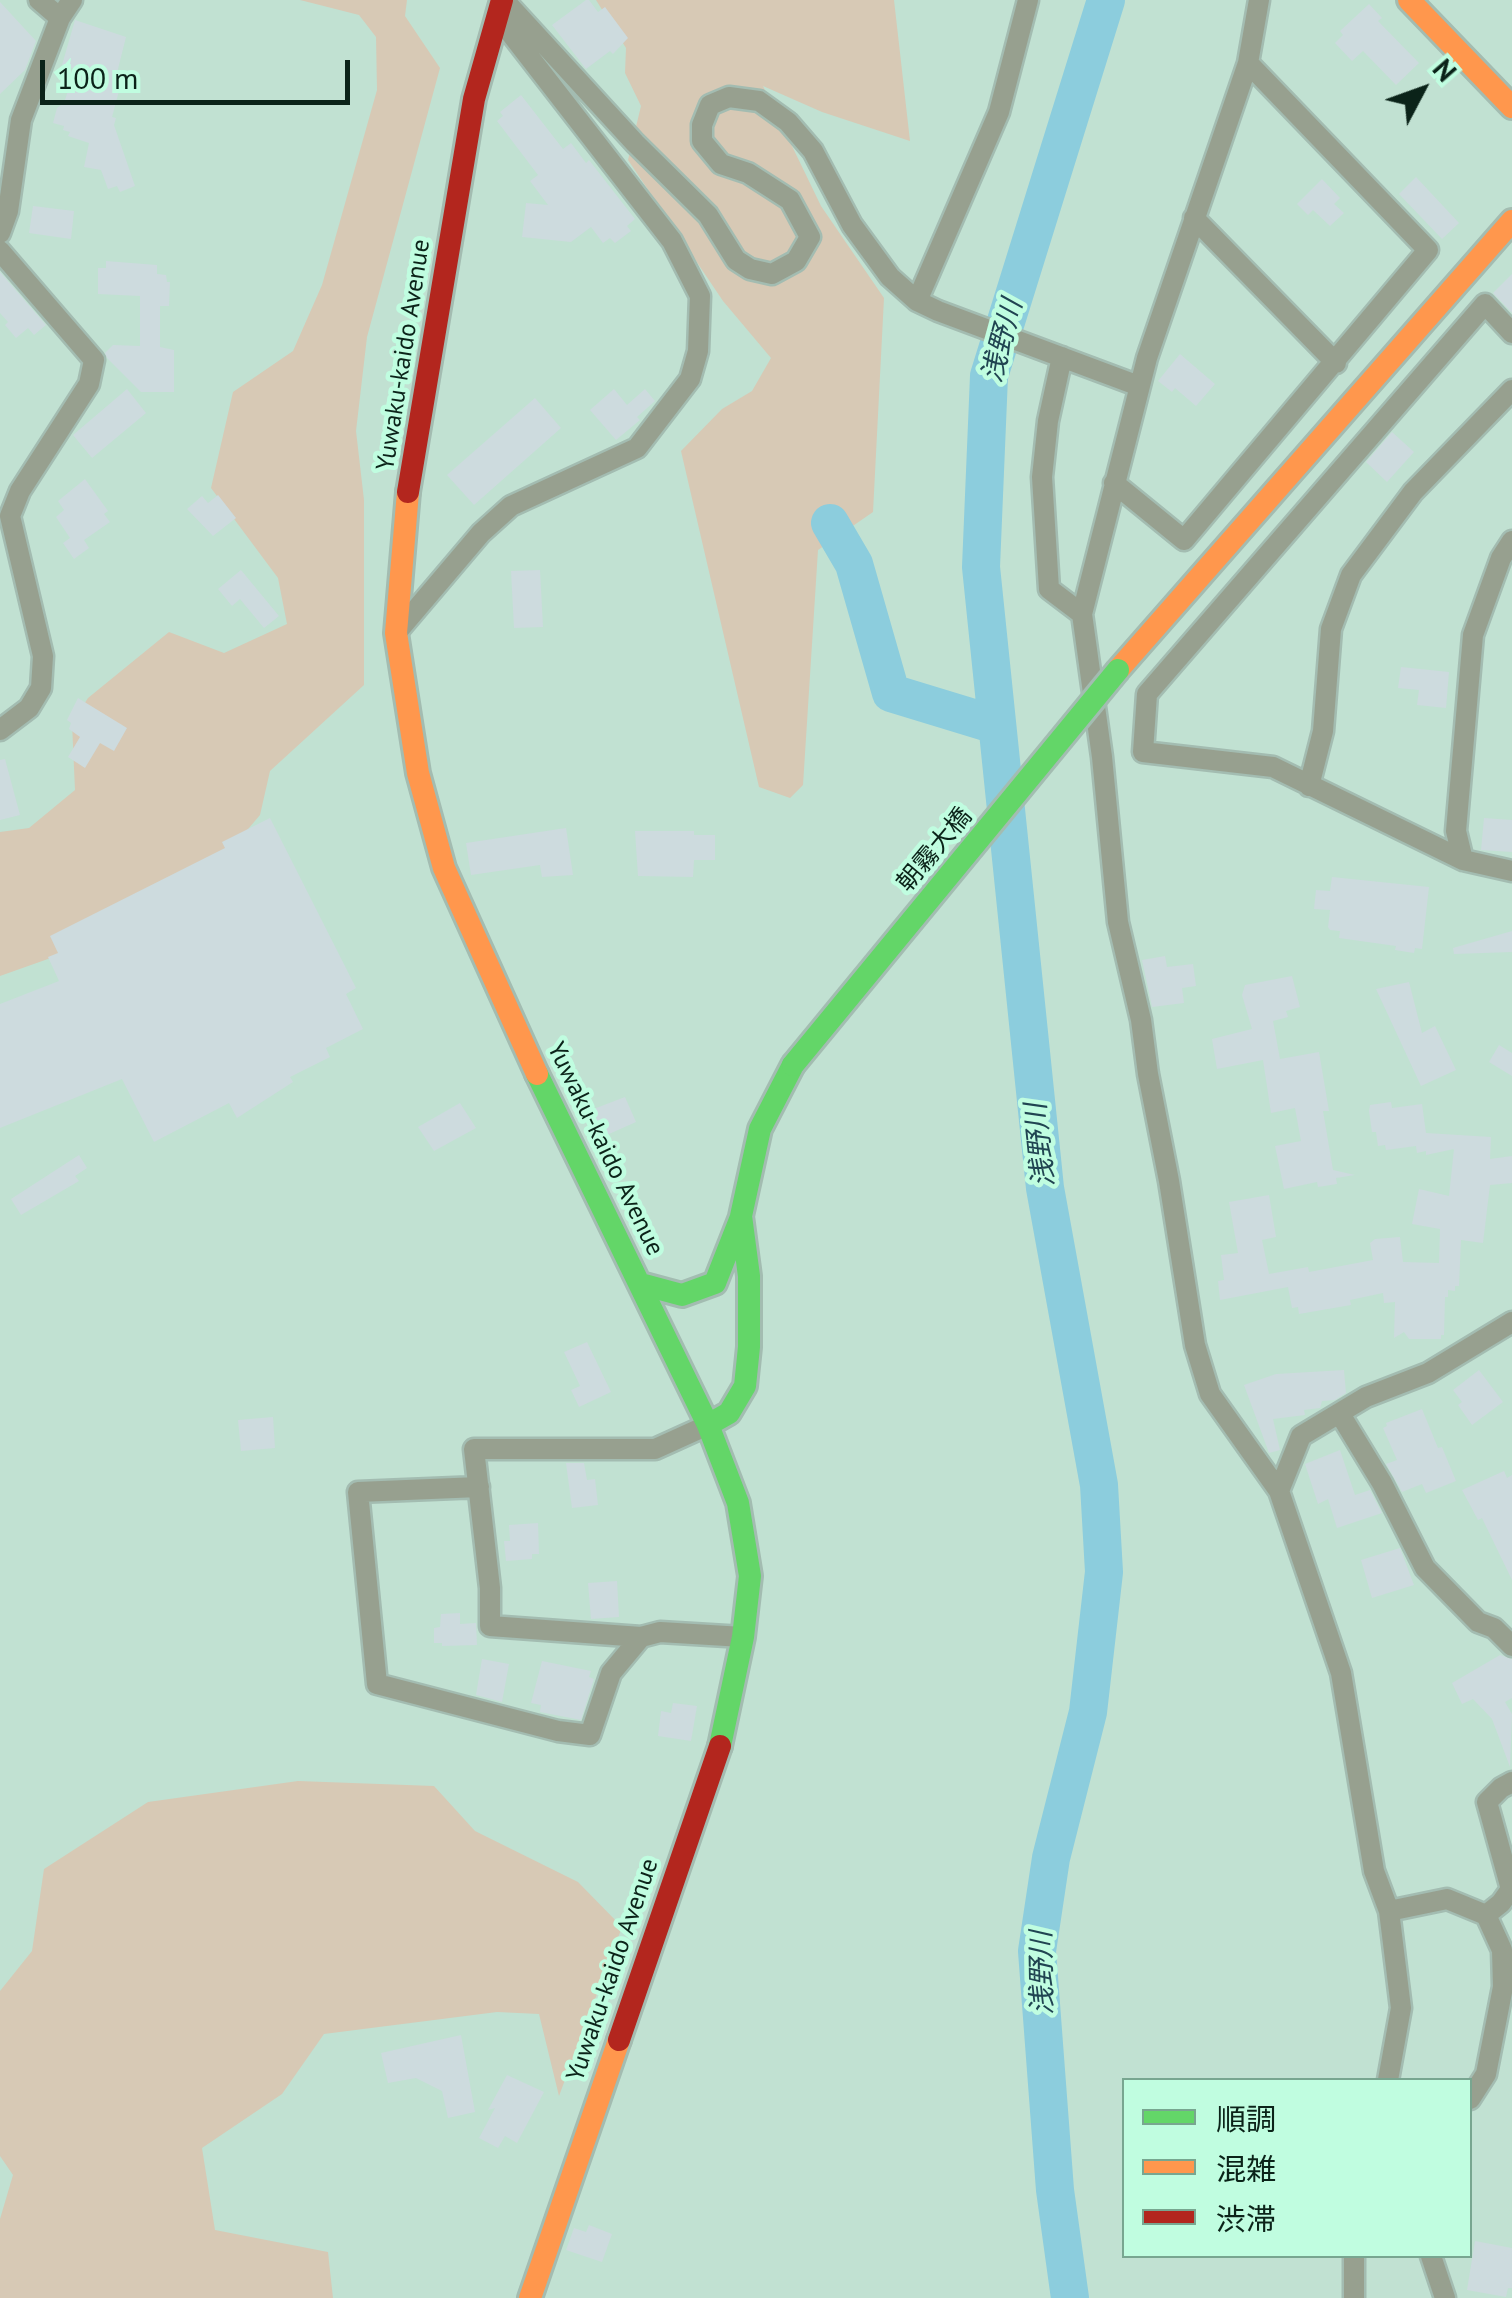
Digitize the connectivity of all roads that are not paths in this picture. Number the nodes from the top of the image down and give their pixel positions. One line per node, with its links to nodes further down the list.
1 (39, 0): 7 (street)
2 (72, 0): 7 (street)
3 (1028, 0): 14 (street)
4 (1259, 0): 8 (street)
5 (1408, 0): 9 (main road)
6 (502, 6): 14 (street); 24 (main road, Yuwaku-kaido Avenue); 24 (street)
7 (60, 18): 12 (street)
8 (1248, 63): 10 (street); 17 (street)
9 (1512, 107)
10 (1194, 218): 17 (street); 18 (street)
11 (1512, 221): 29 (main road, 朝霧大橋, bridge)
12 (0, 233)
13 (0, 251): 22 (street)
14 (917, 300): 16 (street)
15 (1512, 333): 26 (street)
16 (1058, 355): 18 (street); 23 (street)
17 (1336, 363): 20 (street)
18 (1140, 386): 20 (street)
19 (1512, 390): 26 (street)
20 (1114, 483): 23 (street)
21 (1512, 541): 27 (street)
22 (8, 543): 25 (street)
23 (1082, 614): 35 (street)
24 (396, 633): 30 (main road, Yuwaku-kaido Avenue)
25 (0, 730)
26 (1310, 786): 27 (street)
27 (1463, 860): 28 (street)
28 (1512, 871)
29 (741, 1216): 30 (main road); 33 (main road)
30 (641, 1284): 33 (main road, Yuwaku-kaido Avenue)
31 (1512, 1322): 32 (street)
32 (1340, 1414): 35 (street); 38 (street)
33 (708, 1425): 34 (street); 36 (main road, Yuwaku-kaido Avenue)
34 (478, 1488): 37 (street); 37 (street)
35 (1279, 1491): 40 (street)
36 (744, 1636): 37 (street); 46 (main road, Yuwaku-kaido Avenue)
37 (641, 1637)
38 (1512, 1646)
39 (1512, 1782): 41 (street)
40 (1389, 1911): 41 (street); 42 (street)
41 (1486, 1915): 43 (street)
42 (1388, 2078)
43 (1472, 2096)
44 (1354, 2258): 47 (street)
45 (1432, 2258): 48 (street)
46 (530, 2298)
47 (1354, 2298)
48 (1445, 2298)

